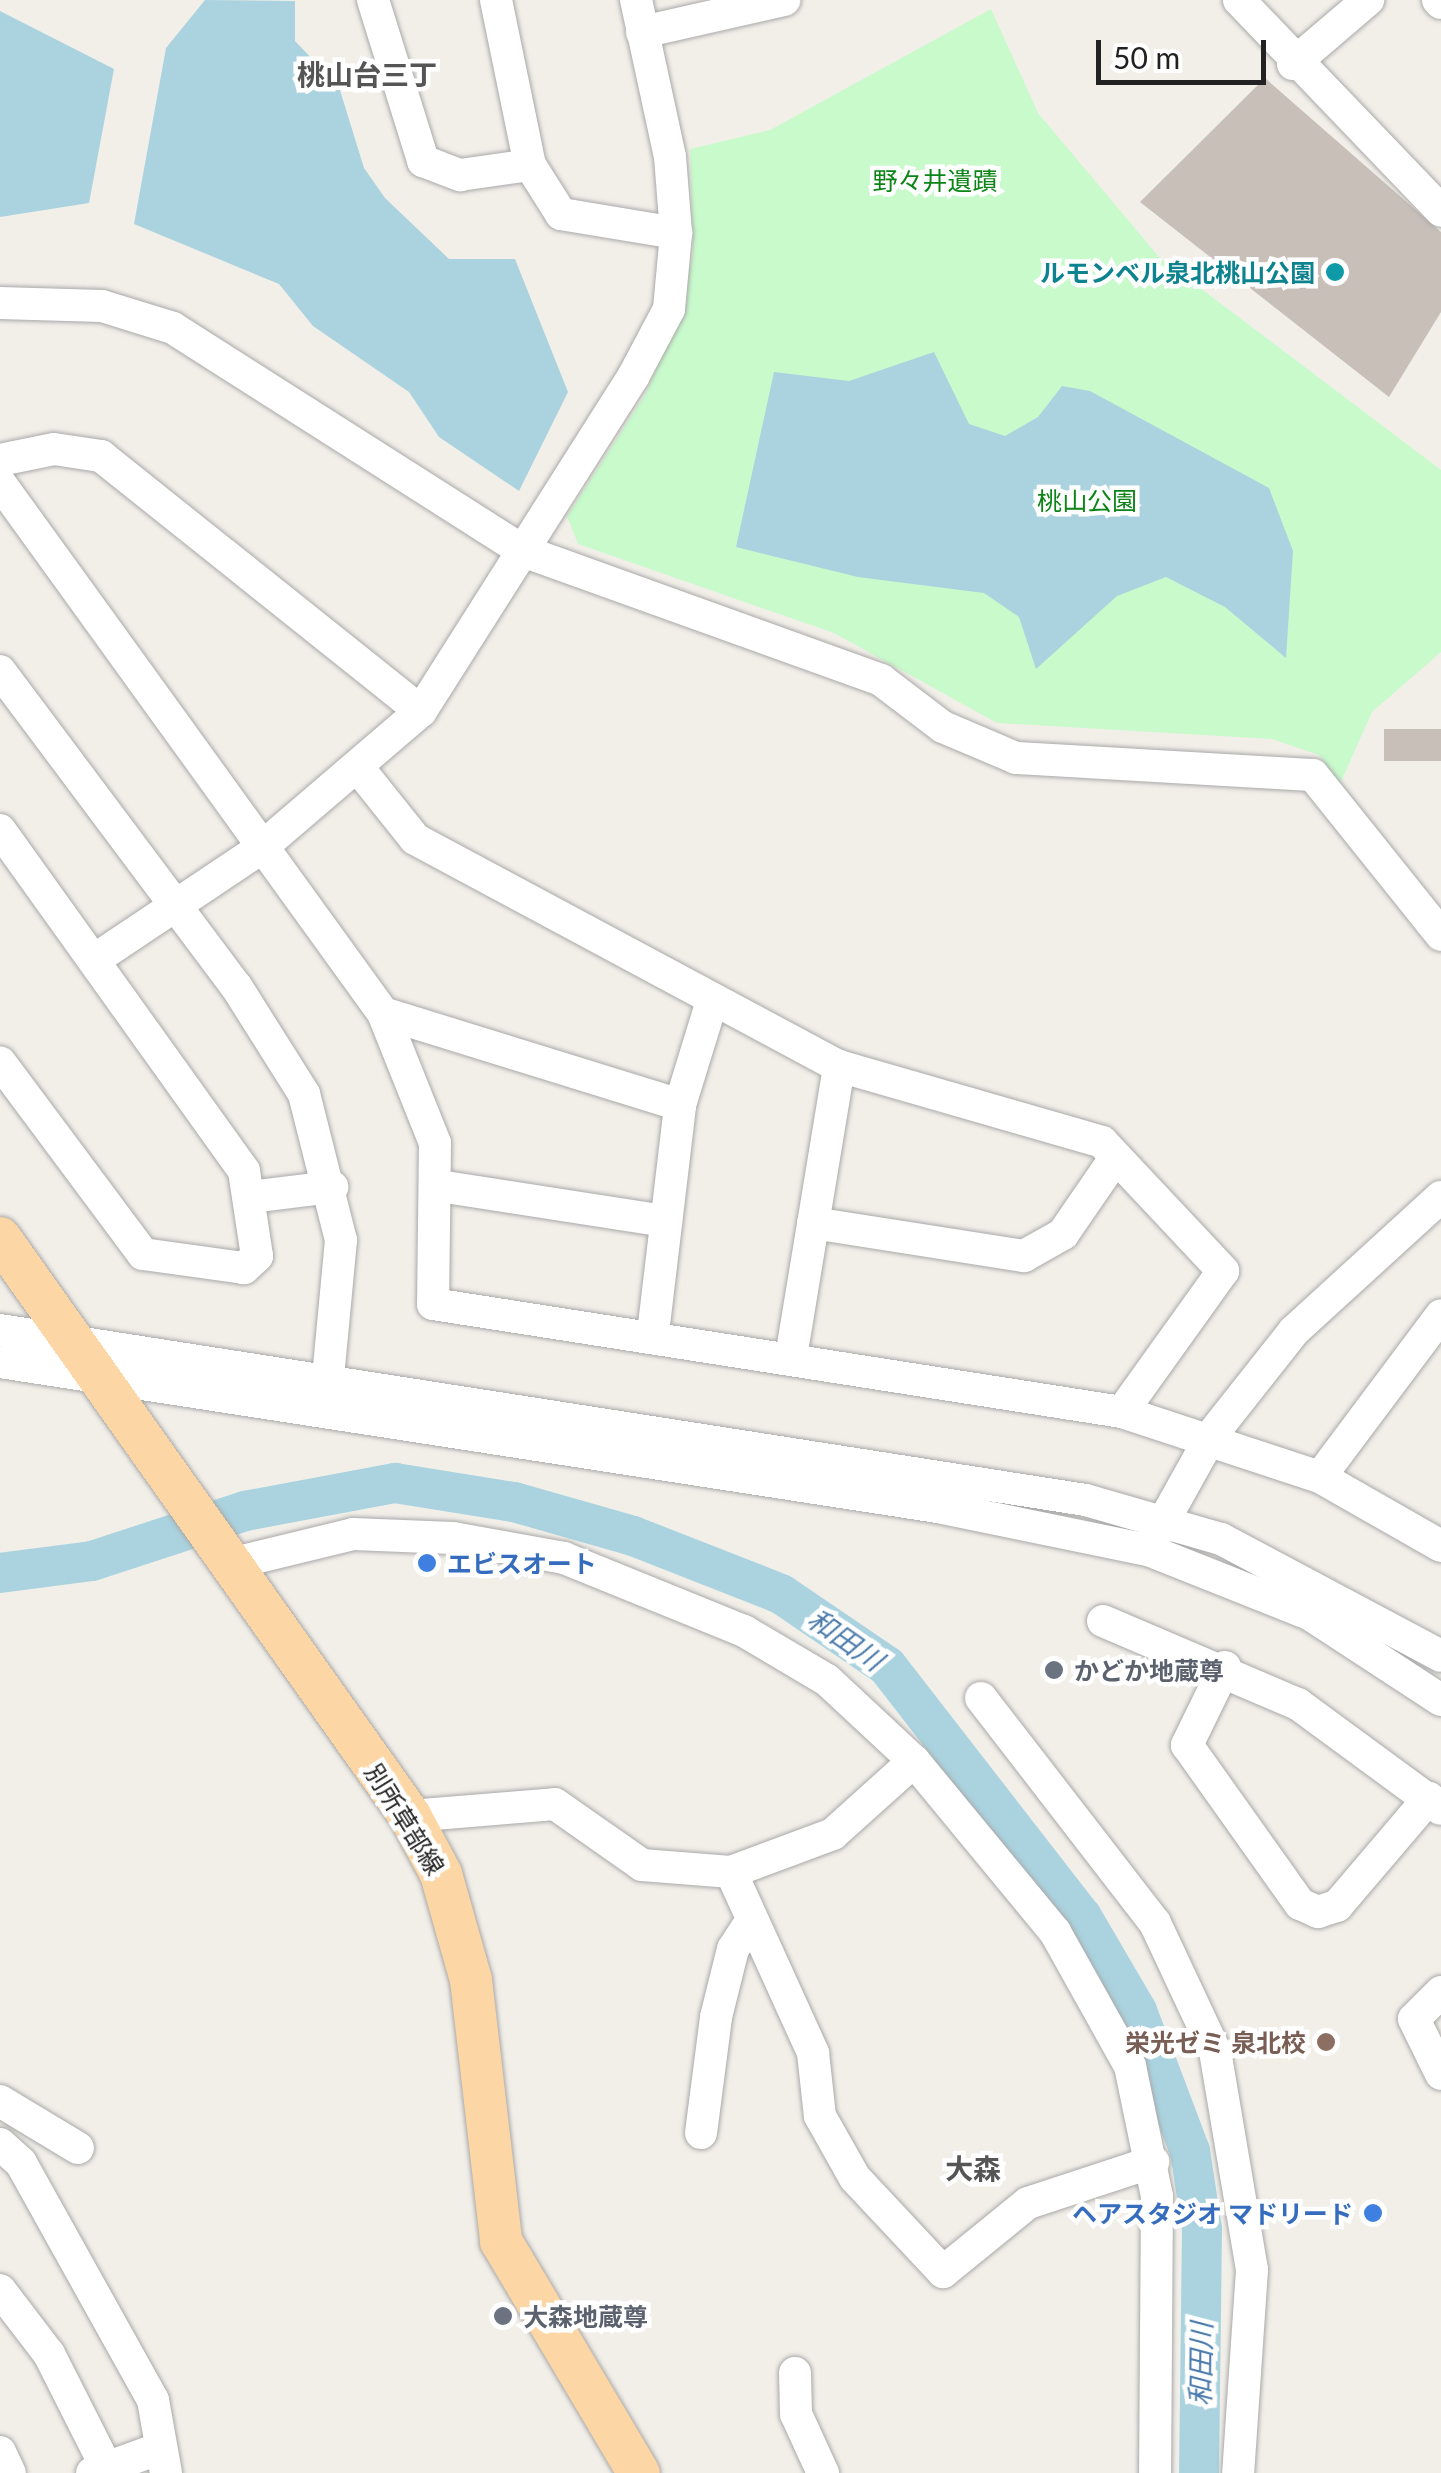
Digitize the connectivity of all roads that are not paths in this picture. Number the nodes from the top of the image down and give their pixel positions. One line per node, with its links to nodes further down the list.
1 (373, 0): 8 (street)
2 (496, 0): 8 (street)
3 (784, 0): 6 (street)
4 (1239, 0): 7 (street)
5 (1368, 0): 7 (street)
6 (639, 16): 10 (street)
7 (1293, 64): 9 (street)
8 (530, 165): 10 (street)
9 (1441, 211)
10 (676, 232): 14 (street)
11 (0, 303): 14 (street)
12 (0, 460): 16 (street)
13 (0, 483): 19 (street)
14 (523, 550): 16 (street); 21 (street)
15 (0, 671): 20 (street)
16 (421, 711): 17 (street)
17 (360, 770): 19 (street); 23 (street)
18 (6, 848): 22 (street)
19 (261, 848): 20 (street); 24 (street)
20 (172, 908): 22 (street); 30 (street)
21 (1441, 935)
22 (94, 960): 31 (street)
23 (712, 1001): 26 (street); 27 (street)
24 (383, 1013): 27 (street); 29 (street)
25 (0, 1062): 31 (street)
26 (839, 1066): 28 (street); 34 (street)
27 (680, 1105): 33 (street)
28 (1116, 1156): 34 (street); 44 (street)
29 (439, 1186): 33 (street); 38 (street)
30 (332, 1187): 31 (street); 43 (street)
31 (250, 1197)
32 (1441, 1197): 46 (street)
33 (666, 1222): 38 (street)
34 (813, 1224): 40 (street)
35 (0, 1238): 39 (main road, 別所草部線)
36 (1441, 1315): 47 (street)
37 (0, 1330): 39 (street)
38 (653, 1333): 40 (street)
39 (72, 1339): 42 (main road, 別所草部線); 43 (street)
40 (791, 1357): 44 (street)
41 (0, 1362): 42 (street)
42 (100, 1377): 45 (street); 51 (main road, 別所草部線)
43 (328, 1380): 45 (street); 48 (street)
44 (1122, 1412): 46 (street)
45 (325, 1413): 50 (street)
46 (1211, 1436): 47 (street); 48 (street)
47 (1320, 1477): 49 (street)
48 (1166, 1519): 50 (street); 53 (street)
49 (1438, 1538)
50 (1148, 1550): 56 (street)
51 (225, 1559): 57 (street); 59 (main road, 別所草部線)
52 (1103, 1621): 54 (street)
53 (1441, 1656)
54 (1225, 1667): 58 (street); 58 (street)
55 (982, 1698): 77 (street)
56 (1441, 1700)
57 (914, 1761): 60 (street); 67 (street)
58 (1435, 1803)
59 (410, 1816): 60 (street); 74 (main road, 別所草部線)
60 (731, 1872): 61 (street)
61 (750, 1922): 65 (street); 67 (street)
62 (1441, 1992): 63 (street)
63 (1441, 2074)
64 (0, 2101): 66 (street)
65 (702, 2133)
66 (10, 2153): 71 (street)
67 (1153, 2162): 76 (street)
68 (0, 2290): 72 (street)
69 (795, 2373): 75 (street)
70 (0, 2452): 73 (street)
71 (164, 2460): 72 (street)
72 (102, 2471)
73 (10, 2473)
74 (639, 2473)
75 (823, 2473)
76 (1155, 2473)
77 (1238, 2473)

